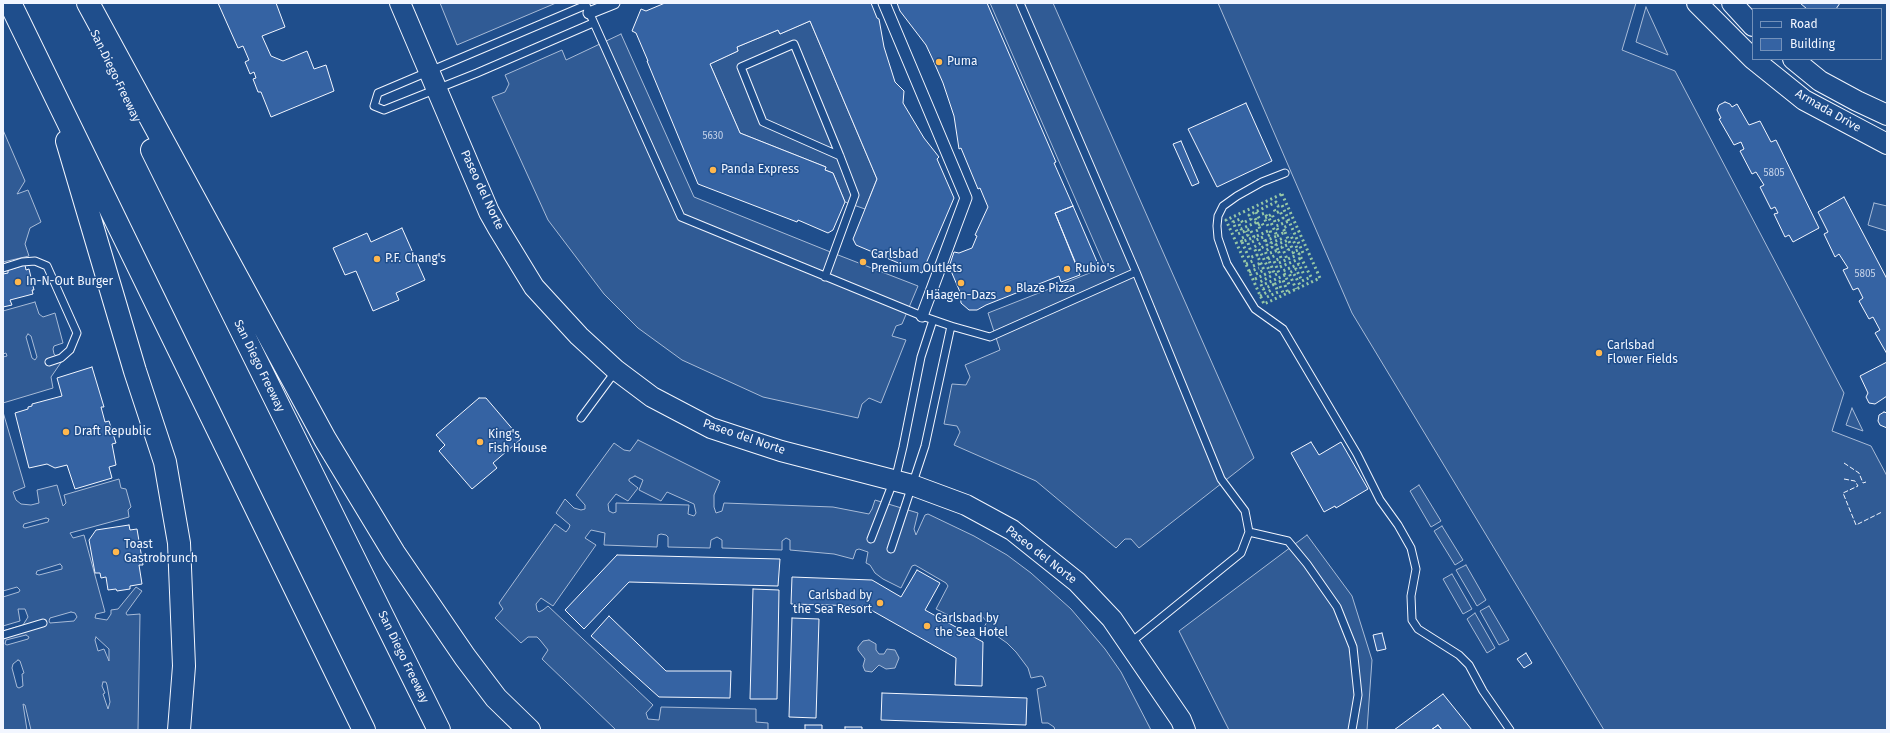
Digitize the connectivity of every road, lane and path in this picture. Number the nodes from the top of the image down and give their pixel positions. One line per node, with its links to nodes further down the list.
1 (10, 3): 16 (highway)
2 (79, 3): 40 (highway, San Diego Freeway)
3 (88, 3): 41 (highway)
4 (400, 3): 15 (main road, Paseo del Norte)
5 (614, 3): 10 (street)
6 (884, 3): 25 (street)
7 (1020, 3): 23 (lane)
8 (1697, 3): 12 (main road, Armada Drive)
9 (1732, 3): 11 (main road)
10 (588, 11): 15 (lane); 17 (lane); 24 (lane)
11 (1752, 25)
12 (1752, 58)
13 (1754, 60): 19 (main road, Armada Drive)
14 (1793, 60): 18 (main road, Armada Drive)
15 (429, 71): 17 (main road, Paseo del Norte); 17 (lane)
16 (49, 80): 38 (highway); 39 (highway)
17 (437, 89): 29 (main road, Paseo del Norte)
18 (1887, 115)
19 (1887, 144)
20 (840, 156): 20 (lane); 24 (lane)
21 (1285, 173): 44 (lane)
22 (3, 268): 28 (lane)
23 (1136, 272): 27 (lane); 32 (lane)
24 (824, 277): 25 (lane)
25 (922, 316): 26 (lane)
26 (933, 320): 27 (lane); 31 (lane)
27 (951, 326): 31 (lane)
28 (49, 362)
29 (616, 370): 30 (lane); 31 (main road, Paseo del Norte)
30 (581, 418)
31 (903, 482): 33 (lane); 34 (lane); 37 (main road, Paseo del Norte)
32 (1249, 532): 37 (lane); 43 (lane)
33 (871, 539)
34 (891, 550)
35 (42, 623): 36 (lane)
36 (3, 635)
37 (1129, 644): 42 (main road, Paseo del Norte)
38 (179, 730)
39 (364, 730)
40 (439, 730)
41 (529, 730)
42 (1185, 730)
43 (1352, 730)
44 (1510, 730)

